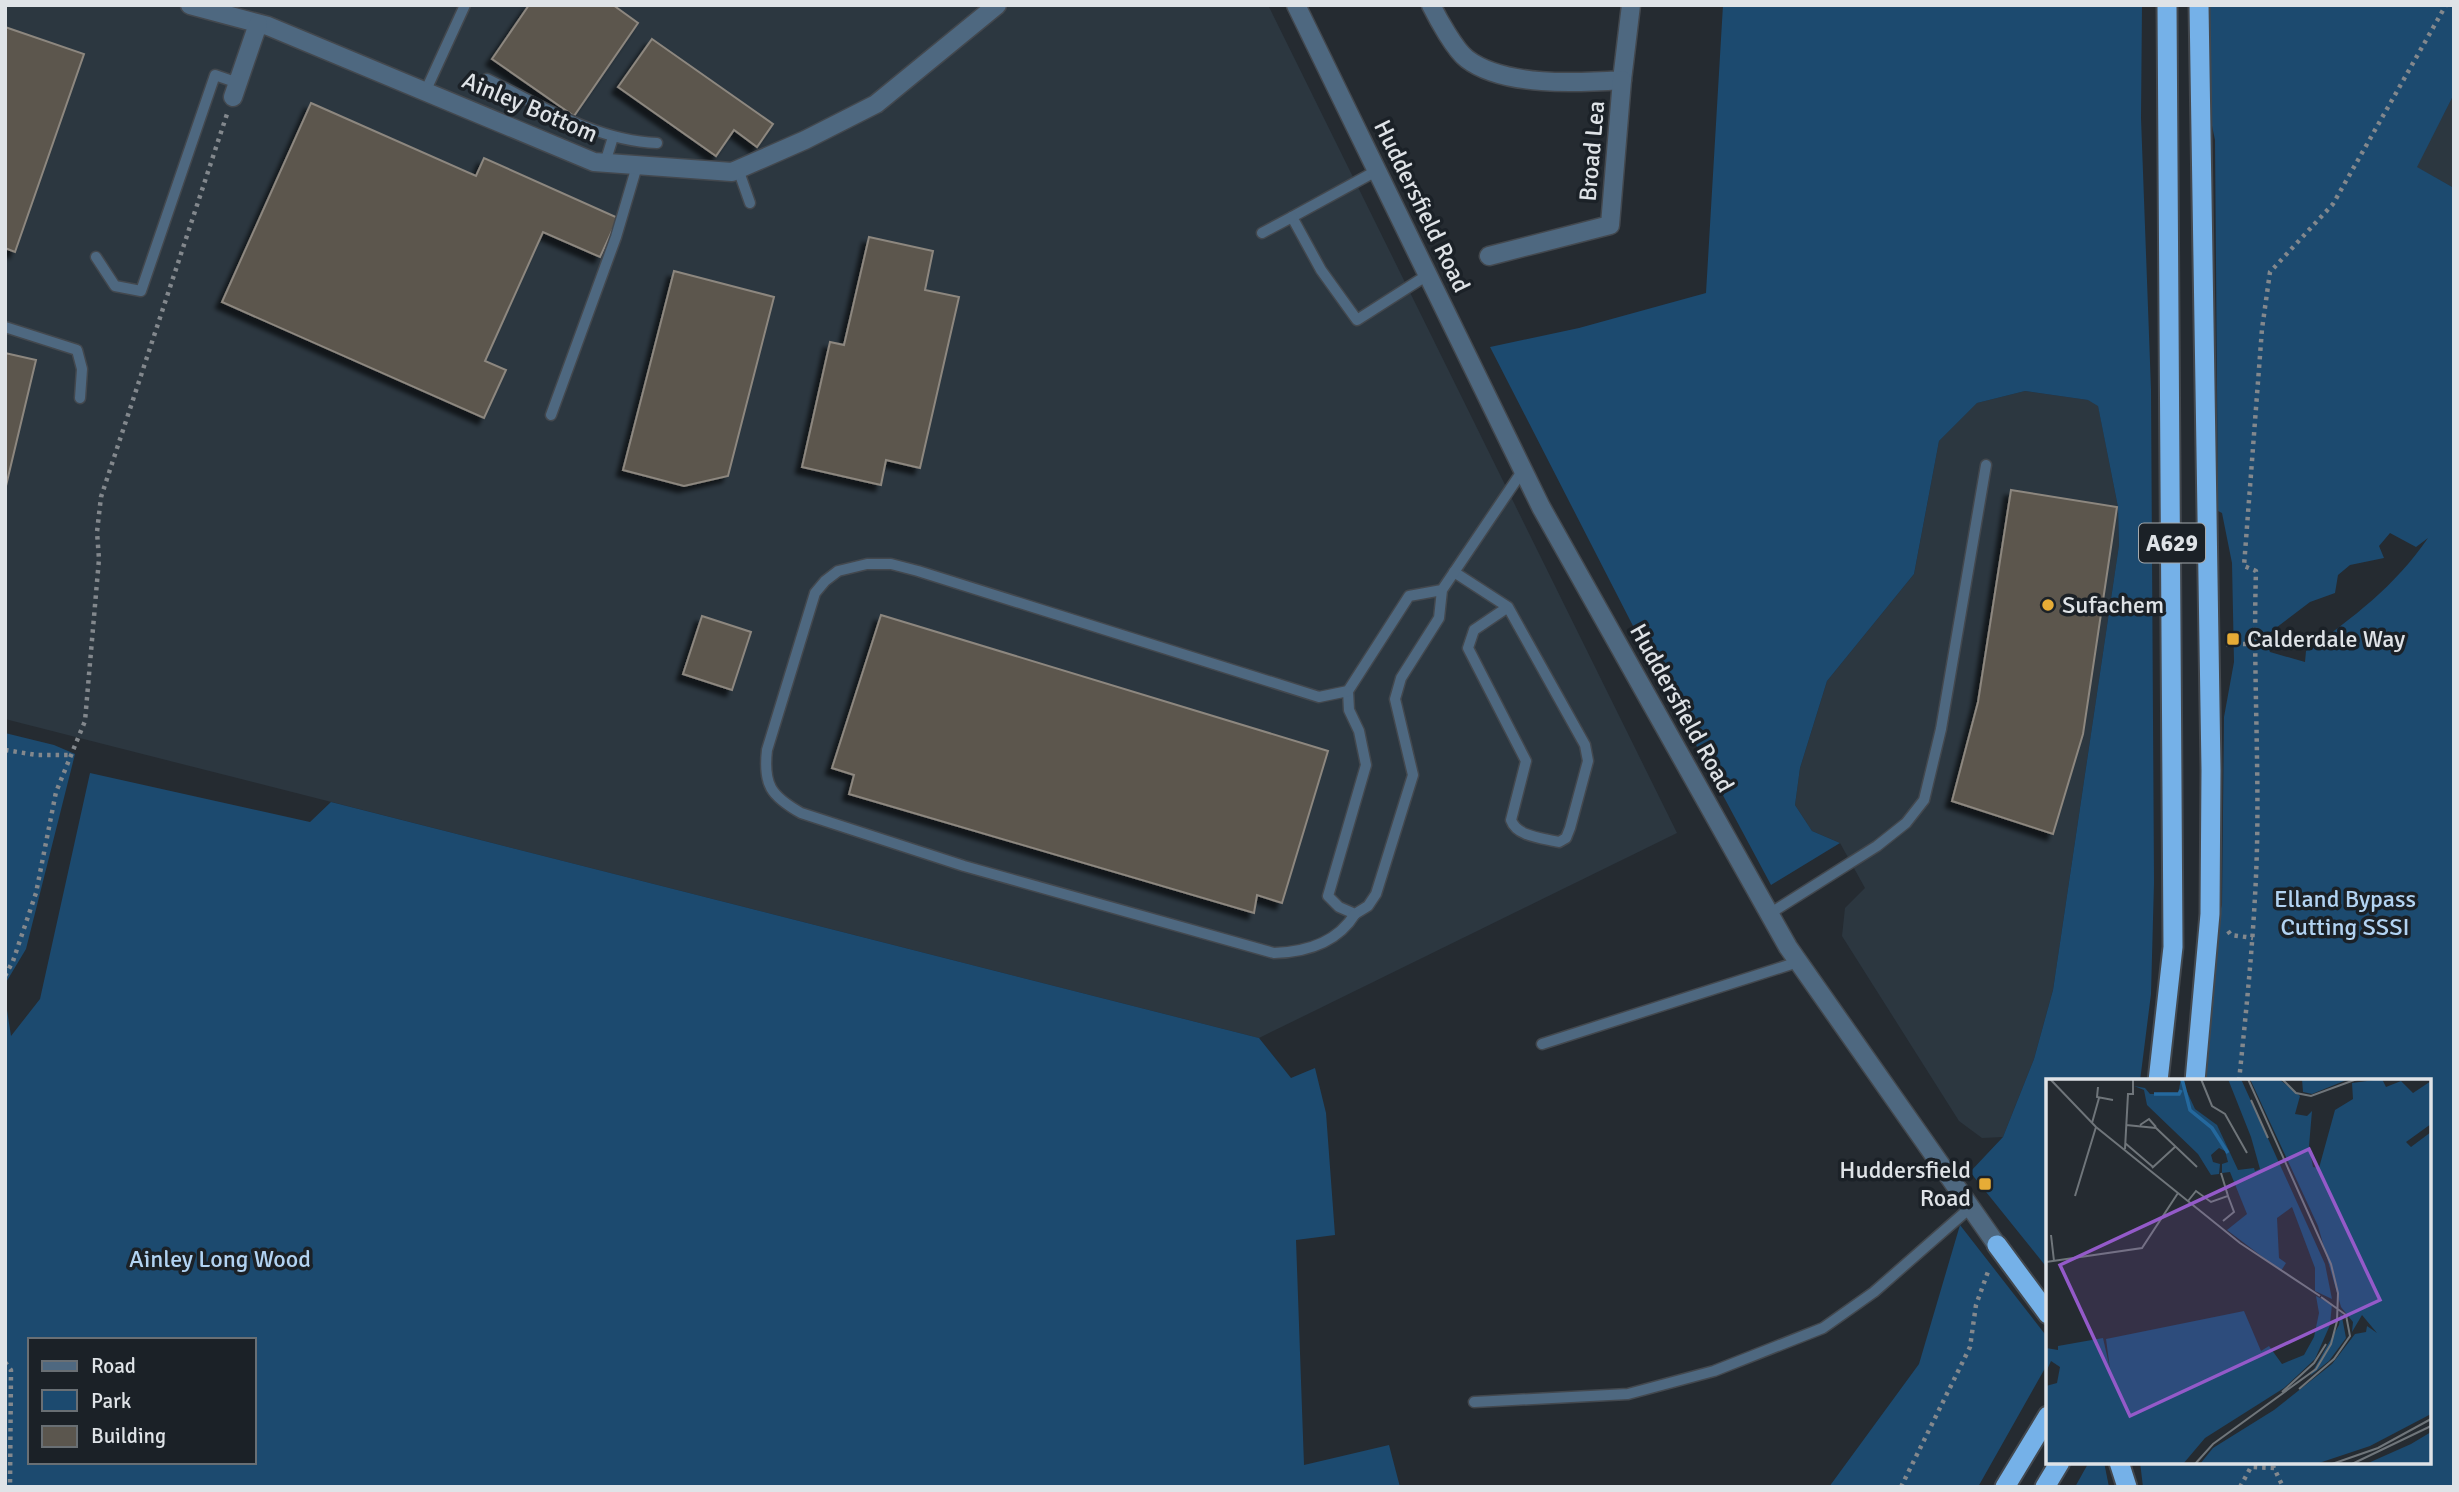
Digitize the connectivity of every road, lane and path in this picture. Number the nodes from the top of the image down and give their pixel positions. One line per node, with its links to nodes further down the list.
1 (190, 5): 10 (street, Ainley Bottom)
2 (465, 5): 14 (lane)
3 (997, 5): 19 (street, Ainley Bottom)
4 (1296, 5): 20 (street, Huddersfield Road)
5 (1431, 5): 12 (street, Broad Lea)
6 (1631, 5): 12 (street, Broad Lea)
7 (2166, 5): 43 (highway, A629)
8 (2199, 5): 44 (highway, A629)
9 (2446, 5): 45 (path)
10 (258, 24): 13 (street); 14 (street, Ainley Bottom)
11 (487, 79): 15 (lane)
12 (1622, 80): 24 (street, Broad Lea)
13 (235, 90): 25 (lane); 37 (path)
14 (426, 90): 17 (street, Ainley Bottom)
15 (613, 137): 16 (lane); 17 (lane)
16 (657, 143)
17 (606, 163): 18 (street, Ainley Bottom)
18 (637, 166): 19 (street, Ainley Bottom); 29 (lane)
19 (738, 169): 21 (lane)
20 (1378, 170): 22 (lane); 26 (street, Huddersfield Road)
21 (750, 203)
22 (1292, 217): 23 (lane); 26 (lane)
23 (1262, 233)
24 (1489, 256)
25 (96, 257)
26 (1429, 274): 31 (street, Huddersfield Road)
27 (5, 327): 28 (lane)
28 (80, 398)
29 (551, 415)
30 (1986, 465): 39 (lane)
31 (1523, 470): 32 (lane); 39 (street, Huddersfield Road)
32 (1454, 572): 33 (lane); 34 (lane)
33 (1442, 590): 35 (lane); 38 (lane)
34 (1508, 607): 34 (lane)
35 (1348, 691): 38 (lane); 38 (lane)
36 (5, 750): 37 (path)
37 (69, 755): 41 (path)
38 (1355, 914)
39 (1769, 914): 40 (street, Huddersfield Road)
40 (1798, 962): 42 (lane); 46 (street, Huddersfield Road)
41 (5, 975)
42 (1542, 1044)
43 (2158, 1079)
44 (2195, 1079)
45 (2239, 1079)
46 (1971, 1207): 47 (street, Huddersfield Road); 50 (lane)
47 (1997, 1245): 48 (highway); 56 (path)
48 (2046, 1311)
49 (5, 1362): 55 (path)
50 (1474, 1402)
51 (2046, 1419): 57 (highway)
52 (2059, 1464): 58 (highway)
53 (2120, 1464): 59 (highway)
54 (2250, 1465): 60 (path); 61 (path)
55 (10, 1487)
56 (1901, 1487)
57 (2005, 1487)
58 (2045, 1487)
59 (2127, 1487)
60 (2240, 1487)
61 (2283, 1487)

